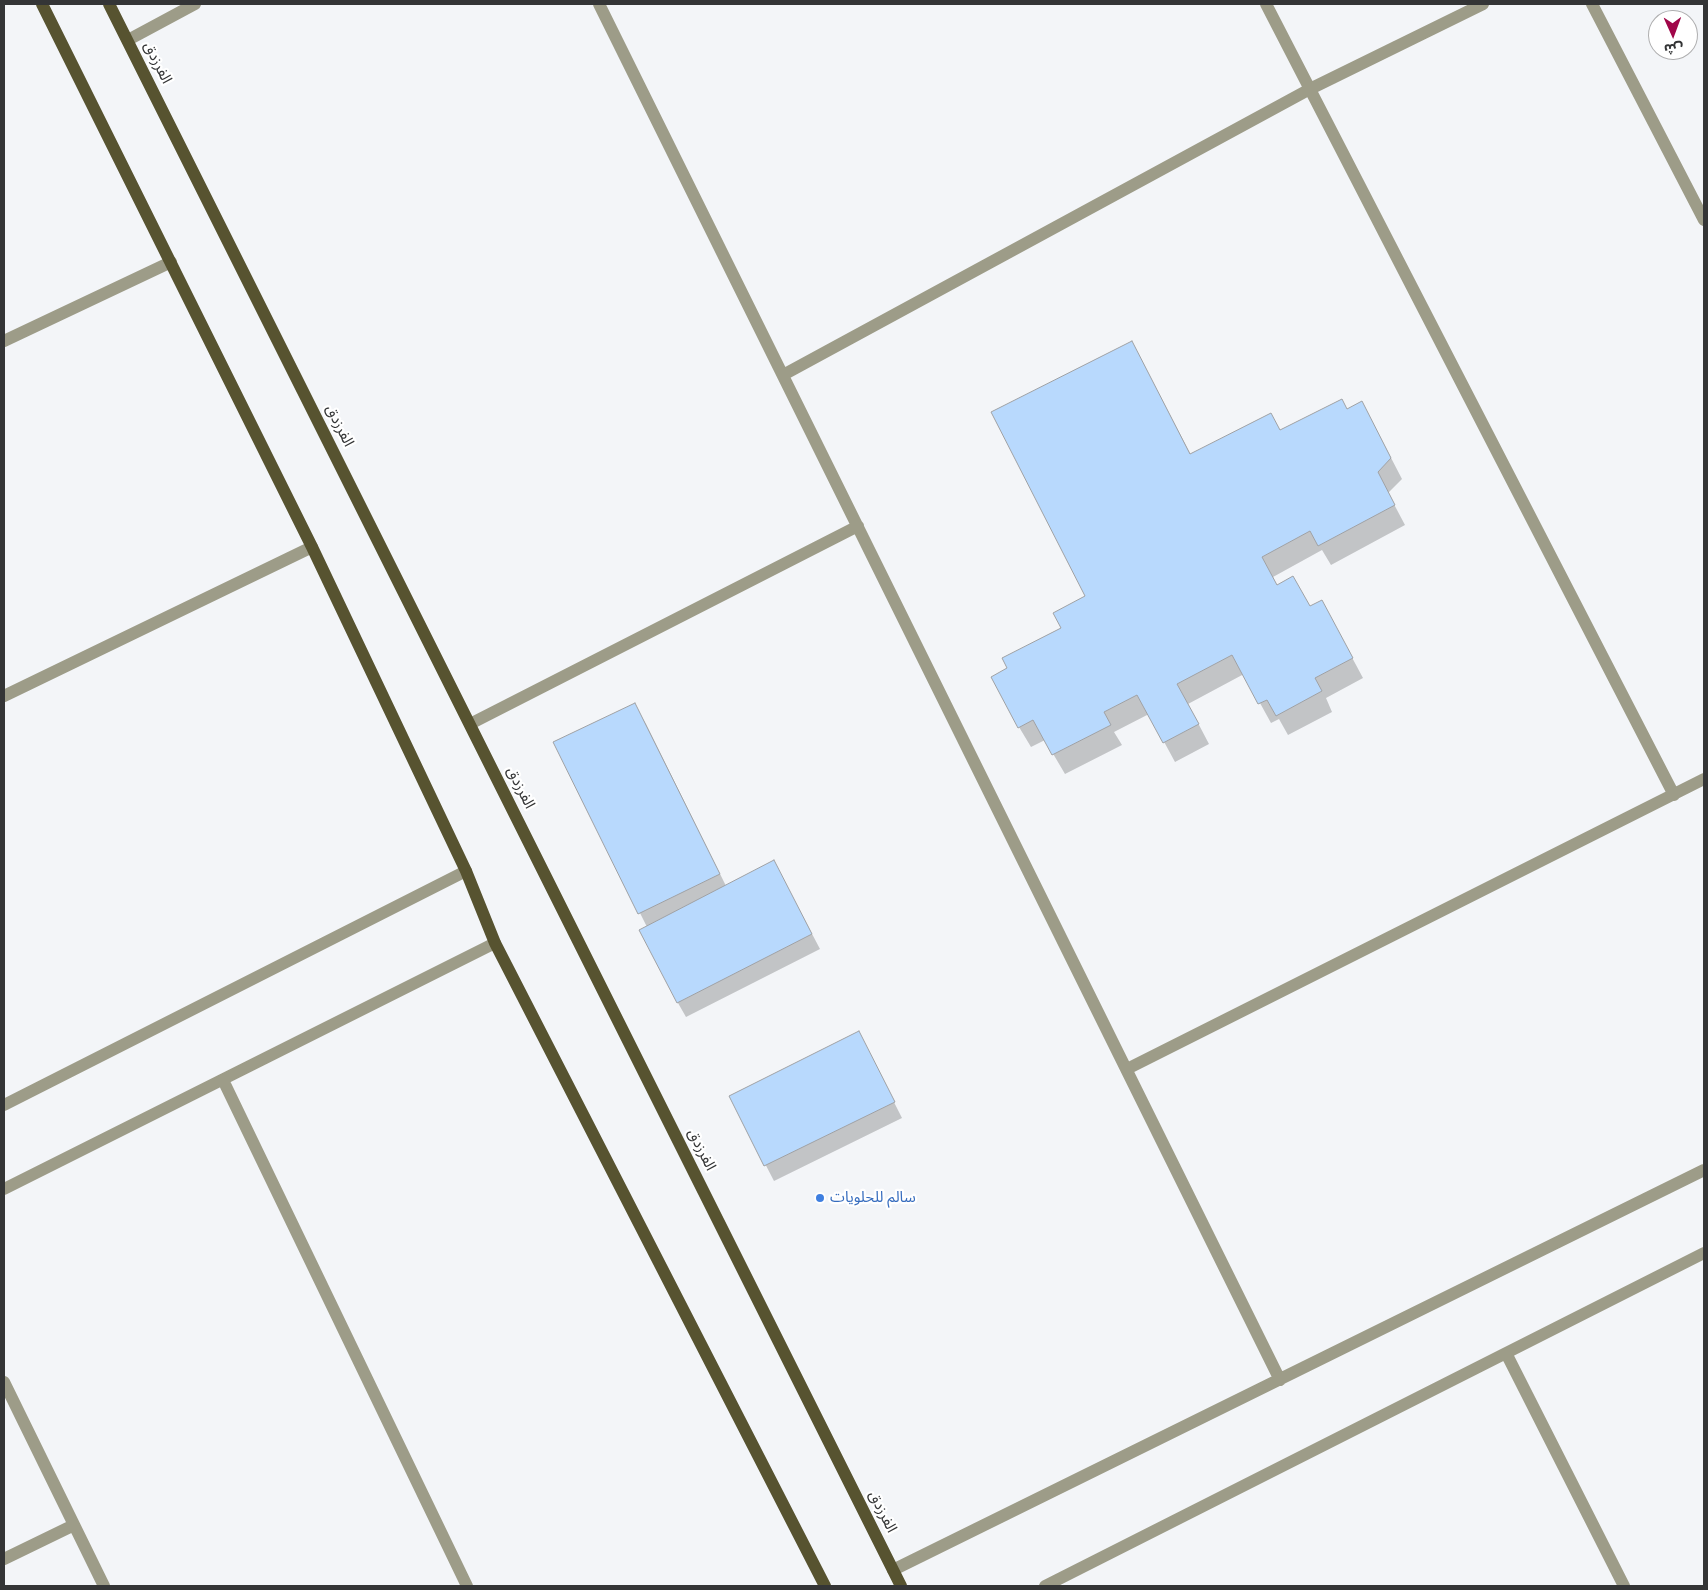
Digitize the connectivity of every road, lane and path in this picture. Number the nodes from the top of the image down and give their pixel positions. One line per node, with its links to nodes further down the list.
1 (42, 4): 11 (main road)
2 (109, 4): 8 (main road, الفرزدق)
3 (195, 4): 8 (street)
4 (599, 4): 13 (street)
5 (1266, 4): 9 (street)
6 (1483, 4): 9 (street)
7 (1592, 4): 10 (street)
8 (128, 40): 17 (main road, الفرزدق)
9 (1310, 89): 13 (street); 19 (street)
10 (1704, 220)
11 (170, 262): 12 (street); 15 (main road)
12 (4, 342)
13 (784, 375): 14 (street)
14 (858, 526): 17 (street); 22 (street)
15 (312, 547): 16 (street); 20 (main road)
16 (4, 696)
17 (470, 724): 33 (main road, الفرزدق)
18 (1704, 780): 19 (street)
19 (1674, 795): 22 (street)
20 (466, 871): 21 (main road); 24 (street)
21 (496, 943): 23 (street); 36 (main road)
22 (1127, 1069): 29 (street)
23 (223, 1080): 26 (street); 35 (street)
24 (4, 1105)
25 (1704, 1170): 29 (street)
26 (4, 1189)
27 (1704, 1253): 28 (street)
28 (1506, 1353): 38 (street); 39 (street)
29 (1280, 1380): 33 (street)
30 (4, 1382): 31 (street)
31 (74, 1525): 32 (street); 34 (street)
32 (4, 1559)
33 (893, 1570): 37 (main road, الفرزدق)
34 (104, 1586)
35 (468, 1586)
36 (825, 1586)
37 (901, 1586)
38 (1044, 1586)
39 (1624, 1586)

